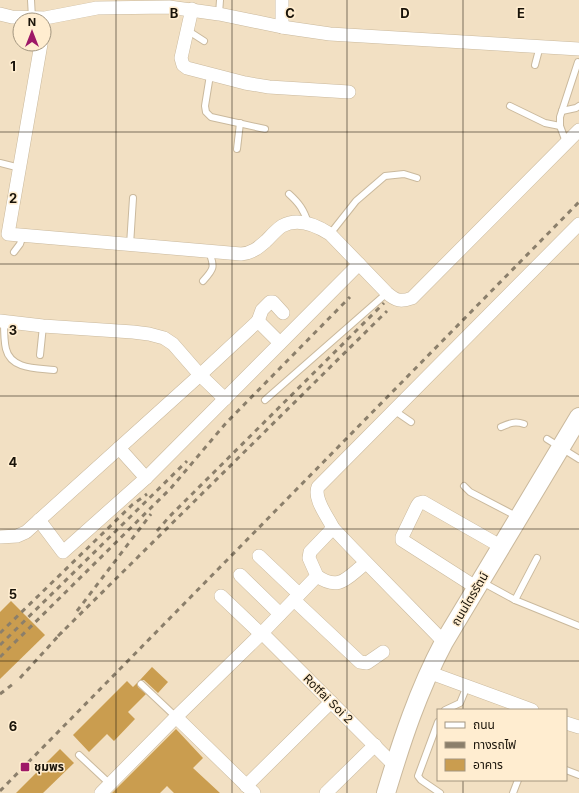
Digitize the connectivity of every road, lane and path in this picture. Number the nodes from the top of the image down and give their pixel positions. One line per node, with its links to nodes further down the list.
1 (31, 0): 8 (lane)
2 (220, 0): 10 (lane)
3 (282, 0): 13 (street)
4 (132, 3): 5 (street); 6 (street)
5 (99, 4): 12 (street)
6 (170, 4): 7 (street)
7 (192, 10): 10 (street); 14 (street)
8 (36, 12)
9 (0, 14): 11 (street)
10 (219, 14): 13 (street)
11 (12, 17)
12 (52, 17)
13 (282, 27): 16 (street)
14 (187, 30): 15 (lane); 20 (street)
15 (204, 41)
16 (540, 46): 18 (street); 19 (lane)
17 (40, 52): 32 (street)
18 (578, 56): 24 (lane)
19 (535, 65)
20 (210, 75): 21 (street); 25 (lane)
21 (349, 92)
22 (510, 106): 26 (lane)
23 (579, 106): 24 (lane)
24 (562, 111): 26 (lane)
25 (240, 123): 27 (lane); 30 (lane)
26 (560, 126): 29 (lane)
27 (264, 129)
28 (579, 130): 29 (street)
29 (566, 142): 46 (street)
30 (237, 149)
31 (0, 163): 32 (lane)
32 (20, 168): 38 (street)
33 (417, 178): 39 (lane)
34 (289, 194): 36 (lane)
35 (133, 198): 41 (lane)
36 (308, 223): 39 (street); 43 (street)
37 (579, 224): 57 (street)
38 (4, 234): 40 (street)
39 (330, 234): 44 (street)
40 (23, 235): 41 (street); 42 (lane)
41 (130, 245): 43 (street)
42 (14, 252)
43 (209, 252): 45 (lane)
44 (359, 264): 46 (street); 51 (street)
45 (203, 281)
46 (387, 293): 56 (lane)
47 (282, 313): 48 (street)
48 (258, 320): 51 (street); 54 (street)
49 (2, 321): 50 (street); 53 (lane)
50 (43, 326): 52 (lane); 54 (street)
51 (280, 343): 55 (street)
52 (40, 355)
53 (54, 370)
54 (200, 374): 55 (street); 63 (street)
55 (225, 399): 65 (street)
56 (265, 400)
57 (395, 410): 59 (lane); 69 (street)
58 (579, 417): 62 (main road, ถนนไตรรัตน์)
59 (411, 422)
60 (524, 424): 61 (lane)
61 (501, 427)
62 (553, 444): 64 (lane); 67 (main road, ถนนไตรรัตน์)
63 (119, 448): 65 (street); 68 (street)
64 (579, 459)
65 (146, 478): 68 (street)
66 (464, 486): 67 (lane)
67 (519, 518): 71 (main road, ถนนไตรรัตน์)
68 (39, 520): 70 (street)
69 (333, 528): 74 (street); 76 (street)
70 (0, 537)
71 (502, 547): 77 (main road, ถนนไตรรัตน์); 77 (street)
72 (259, 556): 79 (street)
73 (537, 558): 80 (lane)
74 (366, 563): 76 (street); 84 (street)
75 (240, 575): 81 (street)
76 (317, 576): 79 (street)
77 (479, 584): 80 (lane); 84 (main road, ถนนไตรรัตน์)
78 (221, 596): 83 (street, Rotfai Soi 2)
79 (296, 597): 81 (street); 85 (street)
80 (515, 600): 82 (lane)
81 (280, 614): 83 (street)
82 (579, 626)
83 (262, 634): 89 (street, Rotfai Soi 2); 92 (street)
84 (444, 642): 86 (main road, ถนนไตรรัตน์)
85 (383, 652)
86 (428, 672): 88 (street); 98 (main road, ถนนไตรรัตน์)
87 (141, 684): 92 (lane)
88 (467, 686): 90 (lane); 91 (street)
89 (331, 702): 96 (street, Rotfai Soi 2); 103 (street)
90 (447, 709)
91 (529, 709)
92 (176, 717): 102 (street); 103 (street)
93 (567, 722): 95 (street)
94 (437, 725): 106 (lane)
95 (579, 727)
96 (375, 745): 98 (street, Rotfai Soi 2); 104 (street)
97 (79, 755): 102 (lane)
98 (394, 765): 105 (main road, ถนนไตรรัตน์)
99 (567, 770): 100 (lane)
100 (579, 775)
101 (518, 781): 107 (lane)
102 (105, 788)
103 (250, 789)
104 (326, 793)
105 (386, 793)
106 (440, 793)
107 (513, 793)

